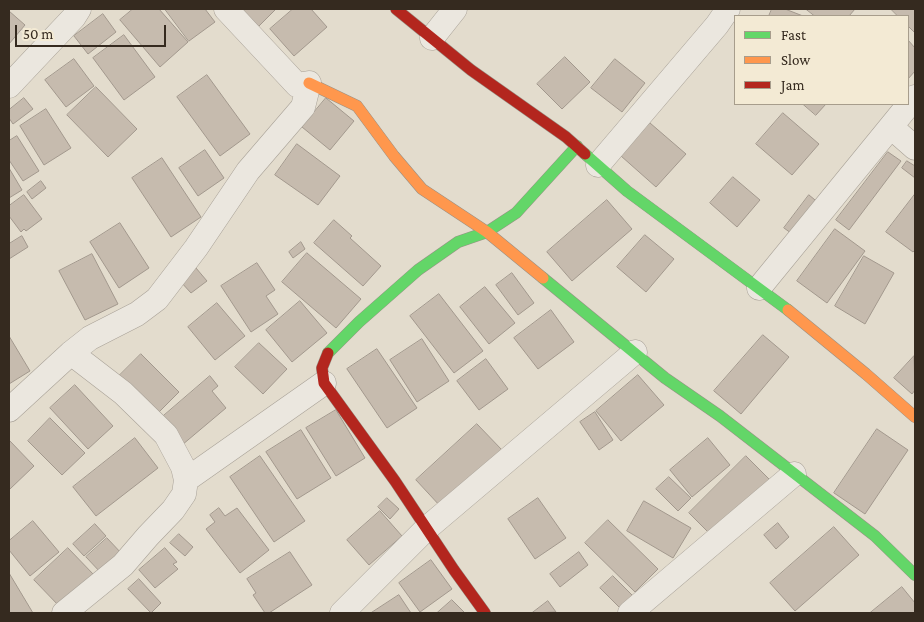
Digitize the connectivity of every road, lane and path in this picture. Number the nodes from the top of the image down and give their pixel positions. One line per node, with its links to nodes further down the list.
1 (79, 9): 8 (street)
2 (226, 9): 7 (street)
3 (396, 9): 6 (street)
4 (455, 9): 6 (street)
5 (728, 9): 13 (street)
6 (432, 38): 11 (street)
7 (309, 83): 14 (street); 17 (street)
8 (9, 86)
9 (909, 105): 10 (street)
10 (891, 127): 12 (street); 15 (street)
11 (577, 146): 13 (street); 14 (street)
12 (915, 148)
13 (598, 165): 15 (street)
14 (487, 232): 16 (street); 18 (street)
15 (759, 288): 20 (street)
16 (634, 352): 21 (street); 23 (street)
17 (71, 353): 19 (street); 22 (street)
18 (324, 383): 22 (street); 23 (street)
19 (9, 410)
20 (915, 417)
21 (794, 474): 24 (street); 28 (street)
22 (186, 480): 25 (street)
23 (426, 529): 26 (street); 27 (street)
24 (915, 574)
25 (64, 613)
26 (342, 613)
27 (485, 613)
28 (630, 613)

